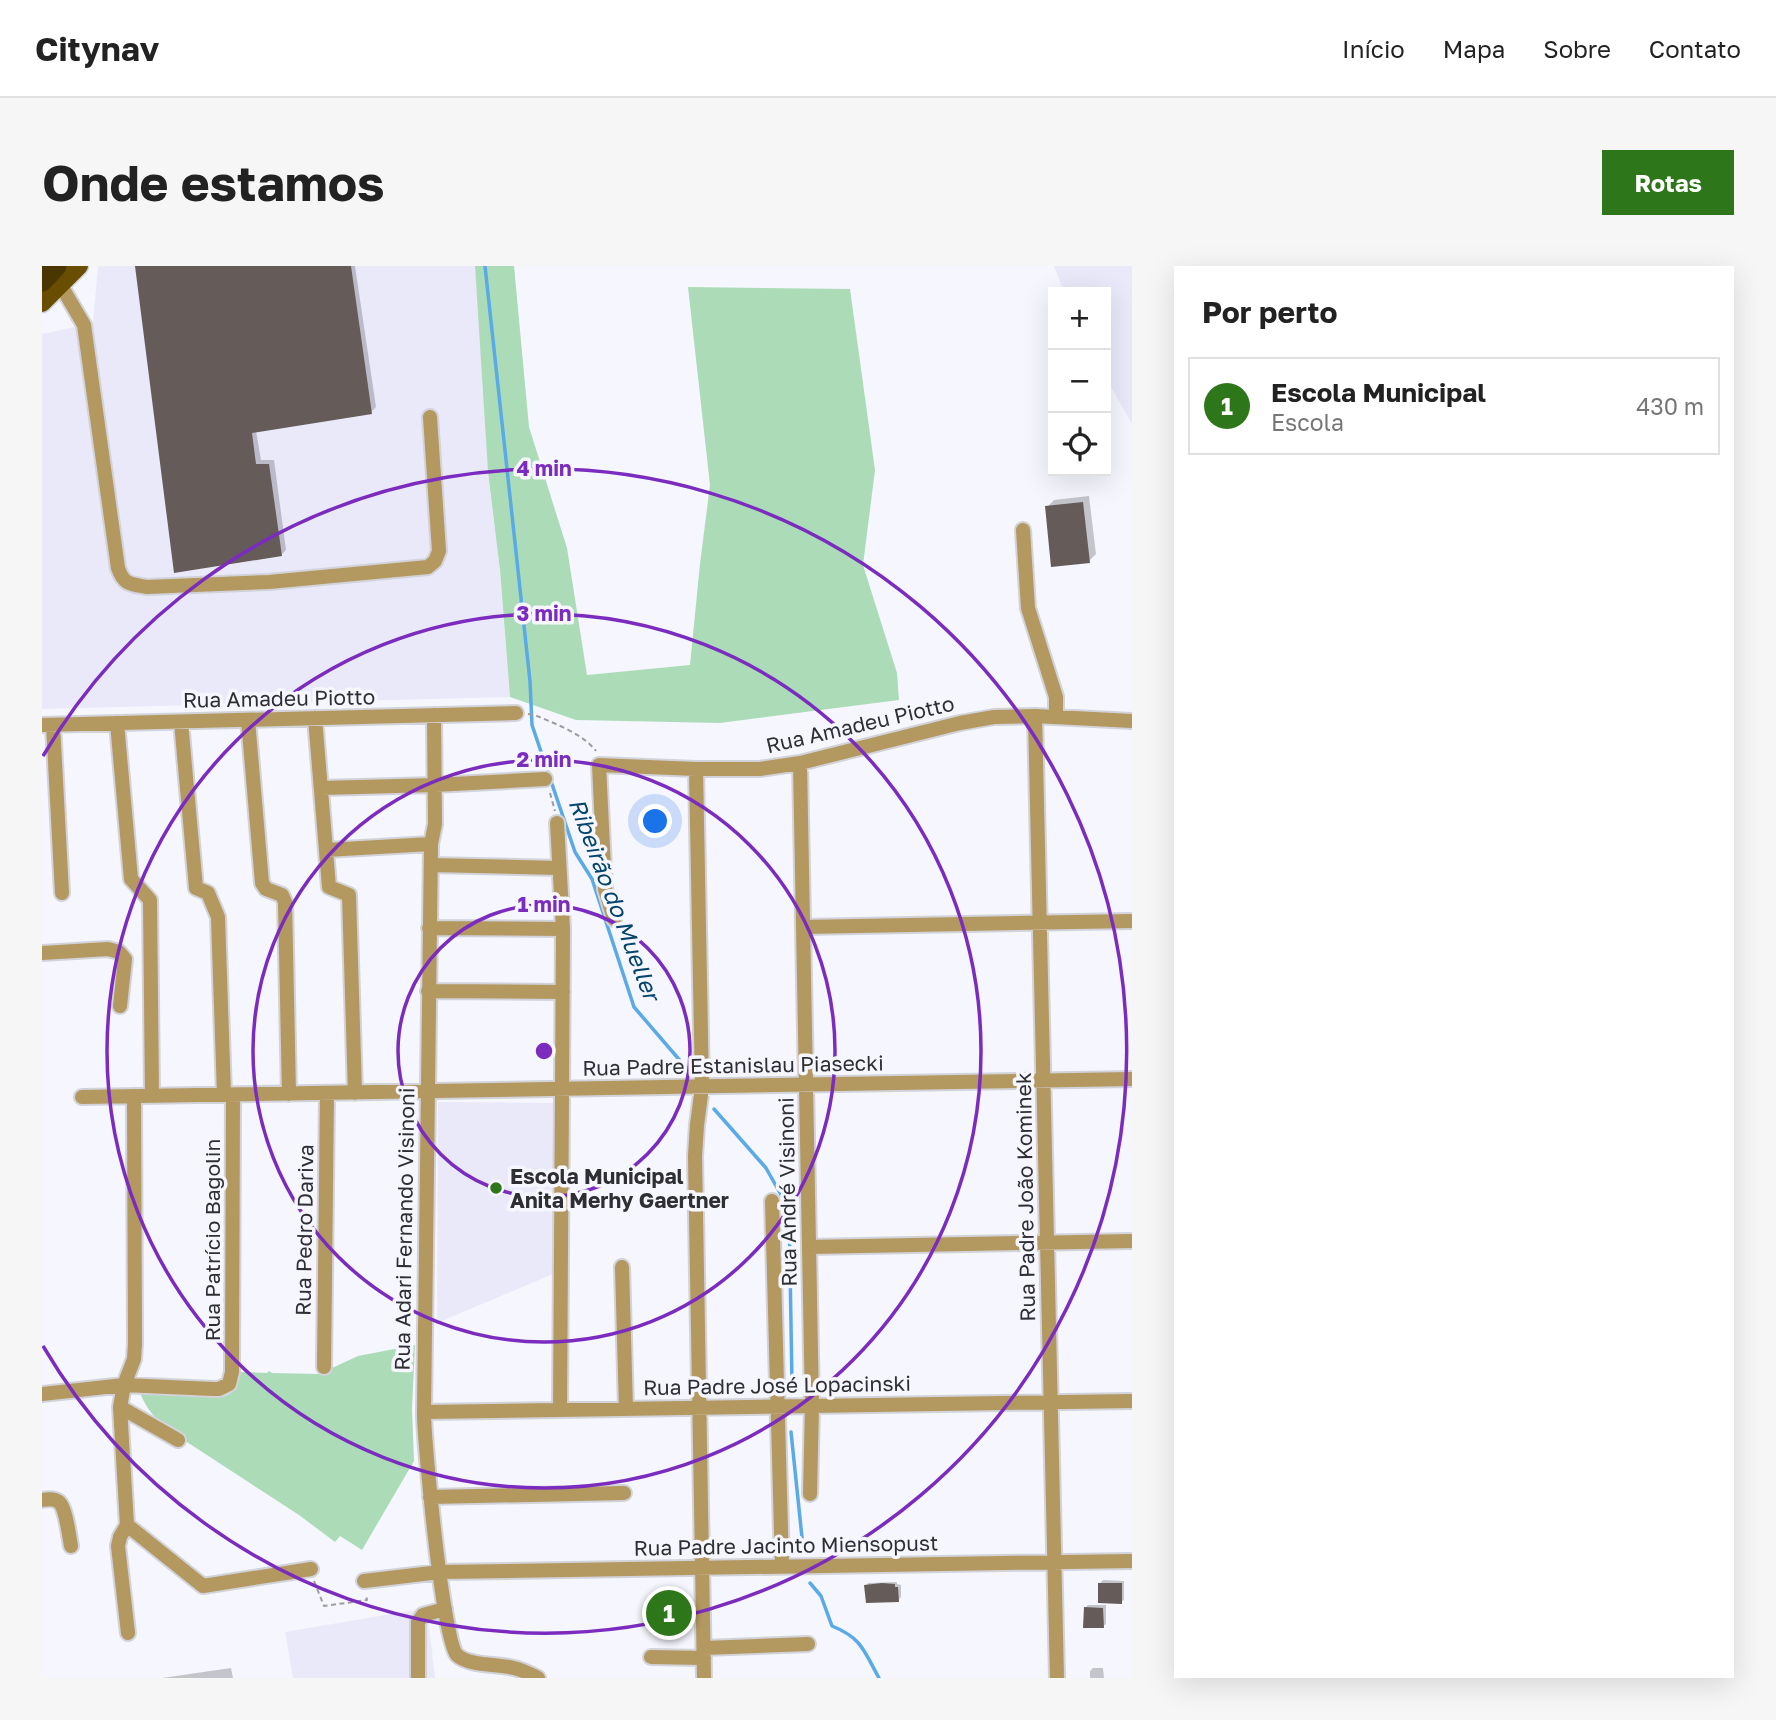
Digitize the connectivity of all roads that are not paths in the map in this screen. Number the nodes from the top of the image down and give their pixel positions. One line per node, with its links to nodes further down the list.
1 (79, 266): 2 (main road)
2 (52, 277): 3 (main road); 4 (street)
3 (42, 303)
4 (430, 417)
5 (1023, 530): 9 (street)
6 (516, 713): 7 (street, Rua Amadeu Piotto)
7 (434, 715): 10 (street, Rua Amadeu Piotto); 19 (street, Rua Adari Fernando Visinoni)
8 (1035, 716): 9 (street, Rua Amadeu Piotto); 16 (street, Rua Amadeu Piotto); 29 (street, Rua Padre João Kominek)
9 (1056, 717): 12 (street, Rua Amadeu Piotto)
10 (315, 718): 11 (street, Rua Amadeu Piotto); 20 (street)
11 (248, 720): 13 (street, Rua Amadeu Piotto); 45 (street)
12 (1132, 721)
13 (181, 722): 14 (street, Rua Amadeu Piotto); 46 (street, Rua Patrício Bagolin)
14 (117, 723): 15 (street, Rua Amadeu Piotto); 48 (street)
15 (48, 725): 26 (street)
16 (800, 763): 17 (street, Rua Amadeu Piotto); 31 (street, Rua André Visinoni)
17 (696, 769): 27 (street, Rua Amadeu Piotto); 40 (street)
18 (545, 779): 19 (street)
19 (435, 785): 20 (street); 22 (street, Rua Adari Fernando Visinoni)
20 (321, 788): 23 (street)
21 (557, 823): 25 (street)
22 (431, 844): 23 (street); 24 (street, Rua Adari Fernando Visinoni)
23 (326, 850): 44 (street)
24 (430, 865): 25 (street); 30 (street, Rua Adari Fernando Visinoni)
25 (559, 868): 32 (street)
26 (62, 893)
27 (614, 919)
28 (1132, 921): 29 (street)
29 (1040, 923): 31 (street); 38 (street, Rua Padre João Kominek)
30 (429, 928): 32 (street); 34 (street, Rua Adari Fernando Visinoni)
31 (803, 928): 39 (street, Rua André Visinoni)
32 (563, 929): 35 (street)
33 (42, 953): 36 (street)
34 (428, 991): 35 (street); 42 (street, Rua Adari Fernando Visinoni)
35 (563, 992): 41 (street)
36 (120, 1006)
37 (1132, 1079): 38 (street, Rua Padre Estanislau Piasecki)
38 (1044, 1081): 39 (street, Rua Padre Estanislau Piasecki); 52 (street, Rua Padre João Kominek)
39 (806, 1085): 40 (street, Rua Padre Estanislau Piasecki); 53 (street, Rua André Visinoni)
40 (702, 1087): 41 (street, Rua Padre Estanislau Piasecki); 63 (street)
41 (562, 1089): 42 (street, Rua Padre Estanislau Piasecki); 65 (street)
42 (426, 1091): 44 (street, Rua Padre Estanislau Piasecki); 66 (street, Rua Adari Fernando Visinoni)
43 (327, 1093): 44 (street, Rua Padre Estanislau Piasecki); 45 (street, Rua Padre Estanislau Piasecki); 55 (street, Rua Pedro Dariva)
44 (355, 1093)
45 (289, 1094): 46 (street, Rua Padre Estanislau Piasecki)
46 (229, 1095): 48 (street, Rua Padre Estanislau Piasecki); 56 (street, Rua Patrício Bagolin)
47 (134, 1096): 48 (street, Rua Padre Estanislau Piasecki); 49 (street, Rua Padre Estanislau Piasecki); 56 (street)
48 (152, 1096)
49 (82, 1097)
50 (772, 1201): 60 (street)
51 (1132, 1241): 52 (street)
52 (1047, 1243): 53 (street); 59 (street, Rua Padre João Kominek)
53 (809, 1247): 61 (street, Rua André Visinoni)
54 (622, 1267): 64 (street)
55 (324, 1367)
56 (124, 1385): 57 (street); 62 (street)
57 (42, 1394)
58 (1132, 1401): 59 (street, Rua Padre José Lopacinski)
59 (1051, 1402): 61 (street, Rua Padre José Lopacinski); 75 (street, Rua Padre João Kominek)
60 (777, 1406): 61 (street, Rua Padre José Lopacinski); 63 (street, Rua Padre José Lopacinski); 76 (street)
61 (813, 1406): 69 (street, Rua André Visinoni)
62 (120, 1407): 67 (street); 72 (street)
63 (699, 1408): 64 (street, Rua Padre José Lopacinski); 77 (street)
64 (626, 1409): 65 (street, Rua Padre José Lopacinski)
65 (560, 1410): 66 (street, Rua Padre José Lopacinski)
66 (424, 1412): 70 (street, Rua Adari Fernando Visinoni)
67 (178, 1440)
68 (624, 1493): 70 (street)
69 (810, 1494)
70 (430, 1497): 79 (street, Rua Adari Fernando Visinoni)
71 (42, 1500): 73 (street)
72 (127, 1525): 78 (street); 82 (street)
73 (71, 1546)
74 (1132, 1560): 75 (street, Rua Padre Jacinto Miensopust)
75 (1055, 1562): 76 (street, Rua Padre Jacinto Miensopust); 89 (street, Rua Padre João Kominek)
76 (782, 1566): 77 (street, Rua Padre Jacinto Miensopust)
77 (702, 1568): 79 (street, Rua Padre Jacinto Miensopust); 84 (street)
78 (311, 1569)
79 (440, 1572): 80 (street, Rua Padre Jacinto Miensopust); 81 (street, Rua Adari Fernando Visinoni)
80 (364, 1581)
81 (445, 1609): 86 (street); 87 (street, Rua Adari Fernando Visinoni)
82 (128, 1633)
83 (808, 1644): 84 (street)
84 (704, 1653): 85 (street); 88 (street)
85 (651, 1657)
86 (418, 1678)
87 (538, 1678)
88 (704, 1678)
89 (1057, 1678)

